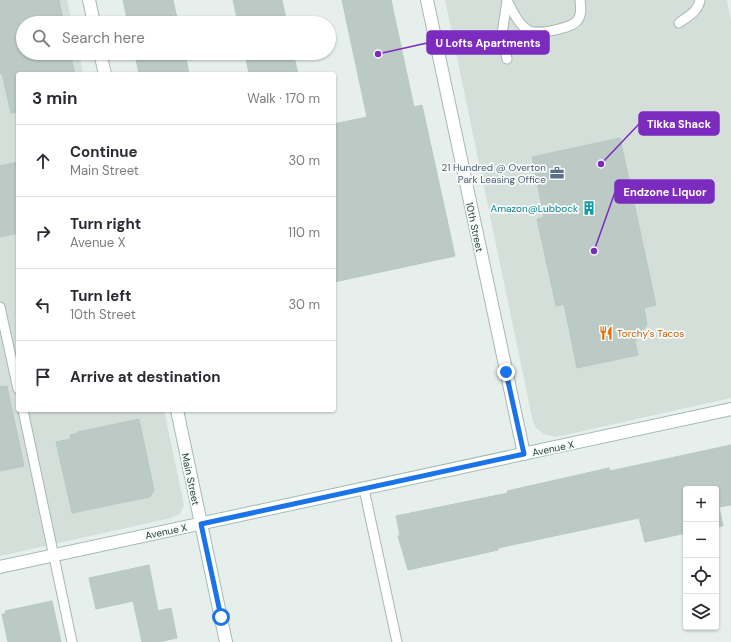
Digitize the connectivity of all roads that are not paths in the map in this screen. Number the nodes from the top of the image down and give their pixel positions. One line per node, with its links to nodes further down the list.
1 (89, 0): 6 (street)
2 (427, 0): 16 (street, 10th Street)
3 (507, 0): 4 (lane); 8 (lane)
4 (580, 0)
5 (700, 0): 7 (lane)
6 (92, 16)
7 (678, 23)
8 (507, 59)
9 (102, 60): 10 (street)
10 (105, 72)
11 (0, 307): 12 (lane)
12 (16, 380)
13 (731, 409): 16 (street, Avenue X)
14 (22, 412): 19 (lane)
15 (176, 412): 18 (street, Main Street)
16 (524, 454): 17 (street, Avenue X)
17 (364, 489): 18 (street, Avenue X); 23 (lane)
18 (201, 524): 19 (street, Avenue X); 22 (street, Main Street)
19 (54, 555): 20 (street, Avenue X); 21 (lane)
20 (0, 567)
21 (72, 642)
22 (226, 642)
23 (396, 642)

